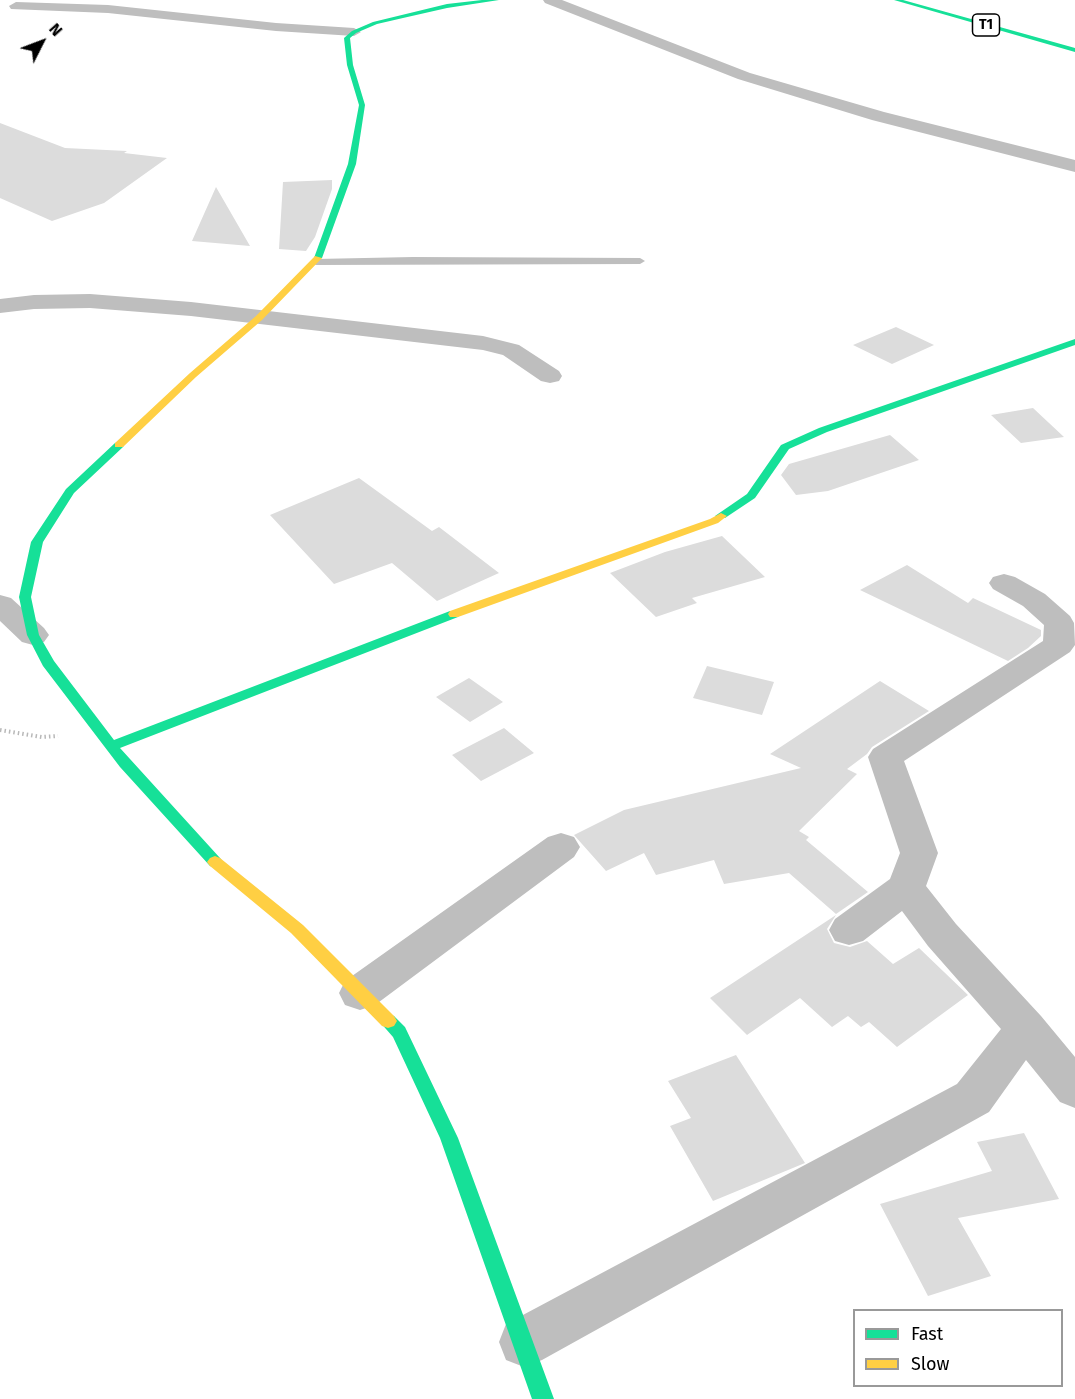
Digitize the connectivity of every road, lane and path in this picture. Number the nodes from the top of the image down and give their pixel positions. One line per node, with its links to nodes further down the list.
1 (496, 0): 5 (main road)
2 (550, 0): 7 (street)
3 (897, 0): 6 (main road, T1)
4 (16, 6): 5 (street)
5 (354, 32): 9 (main road)
6 (1075, 50)
7 (1075, 166)
8 (640, 261): 9 (lane)
9 (316, 262): 11 (main road)
10 (0, 306): 11 (street)
11 (259, 318): 13 (street); 16 (main road)
12 (1075, 342): 19 (main road)
13 (550, 376)
14 (1004, 583): 21 (street)
15 (0, 604): 16 (street)
16 (33, 635): 18 (main road)
17 (0, 730): 18 (path)
18 (101, 733): 19 (main road)
19 (111, 746): 23 (main road)
20 (561, 847): 23 (street)
21 (906, 888): 22 (street); 24 (street)
22 (849, 930)
23 (360, 993): 26 (main road)
24 (1026, 1028): 25 (street); 26 (street)
25 (1075, 1089)
26 (524, 1342): 27 (main road)
27 (543, 1399)

